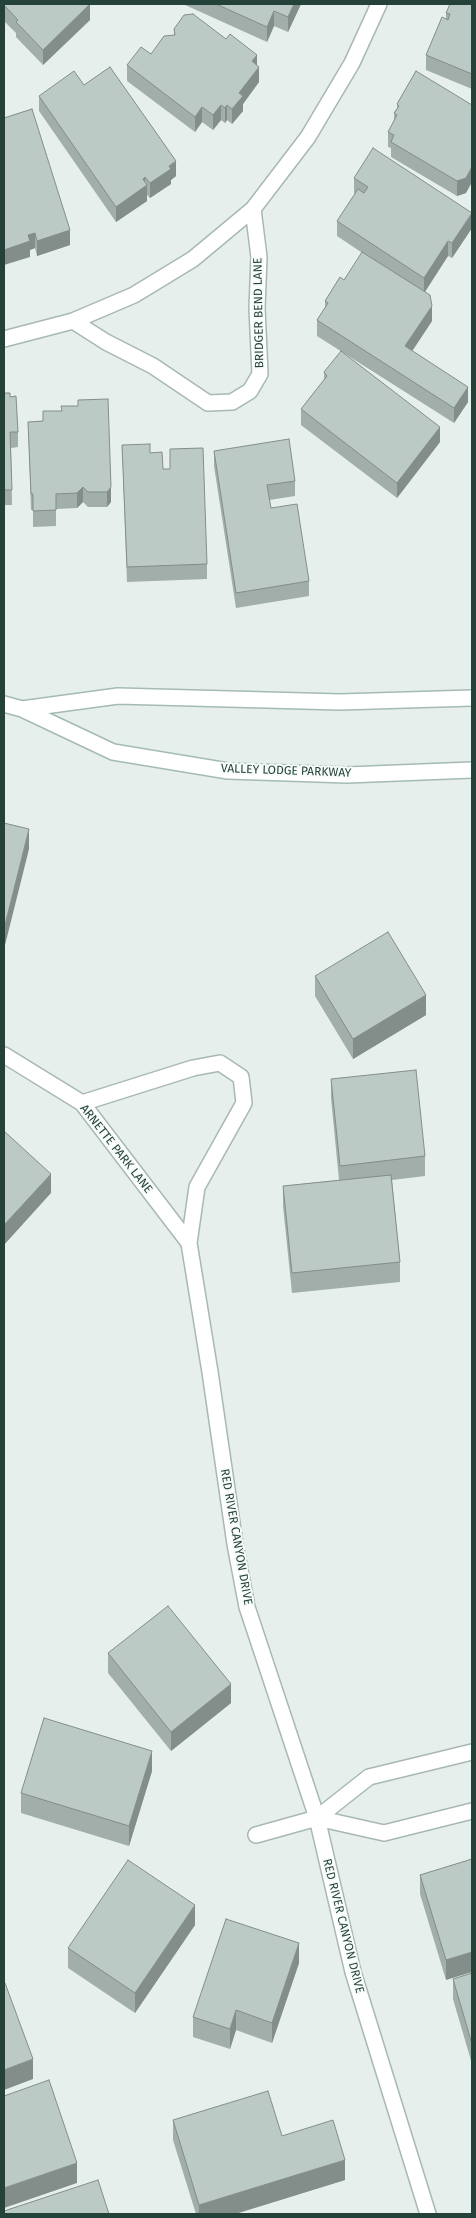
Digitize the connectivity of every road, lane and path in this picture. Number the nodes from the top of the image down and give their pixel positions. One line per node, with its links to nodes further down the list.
1 (379, 4): 2 (street)
2 (253, 209): 3 (street); 3 (street, BRIDGER BEND LANE)
3 (73, 321): 4 (street)
4 (4, 339)
5 (472, 698): 7 (street, VALLEY LODGE PARKWAY)
6 (4, 704): 7 (street, VALLEY LODGE PARKWAY)
7 (22, 709): 8 (street, VALLEY LODGE PARKWAY)
8 (472, 770)
9 (4, 1056): 10 (street, ARNETTE PARK LANE)
10 (82, 1103): 11 (street, ARNETTE PARK LANE); 11 (street, RED RIVER CANYON DRIVE)
11 (189, 1243): 14 (street, RED RIVER CANYON DRIVE)
12 (472, 1752): 14 (street)
13 (472, 1811): 14 (street)
14 (317, 1818): 15 (street); 16 (street, RED RIVER CANYON DRIVE)
15 (256, 1836)
16 (428, 2214)

